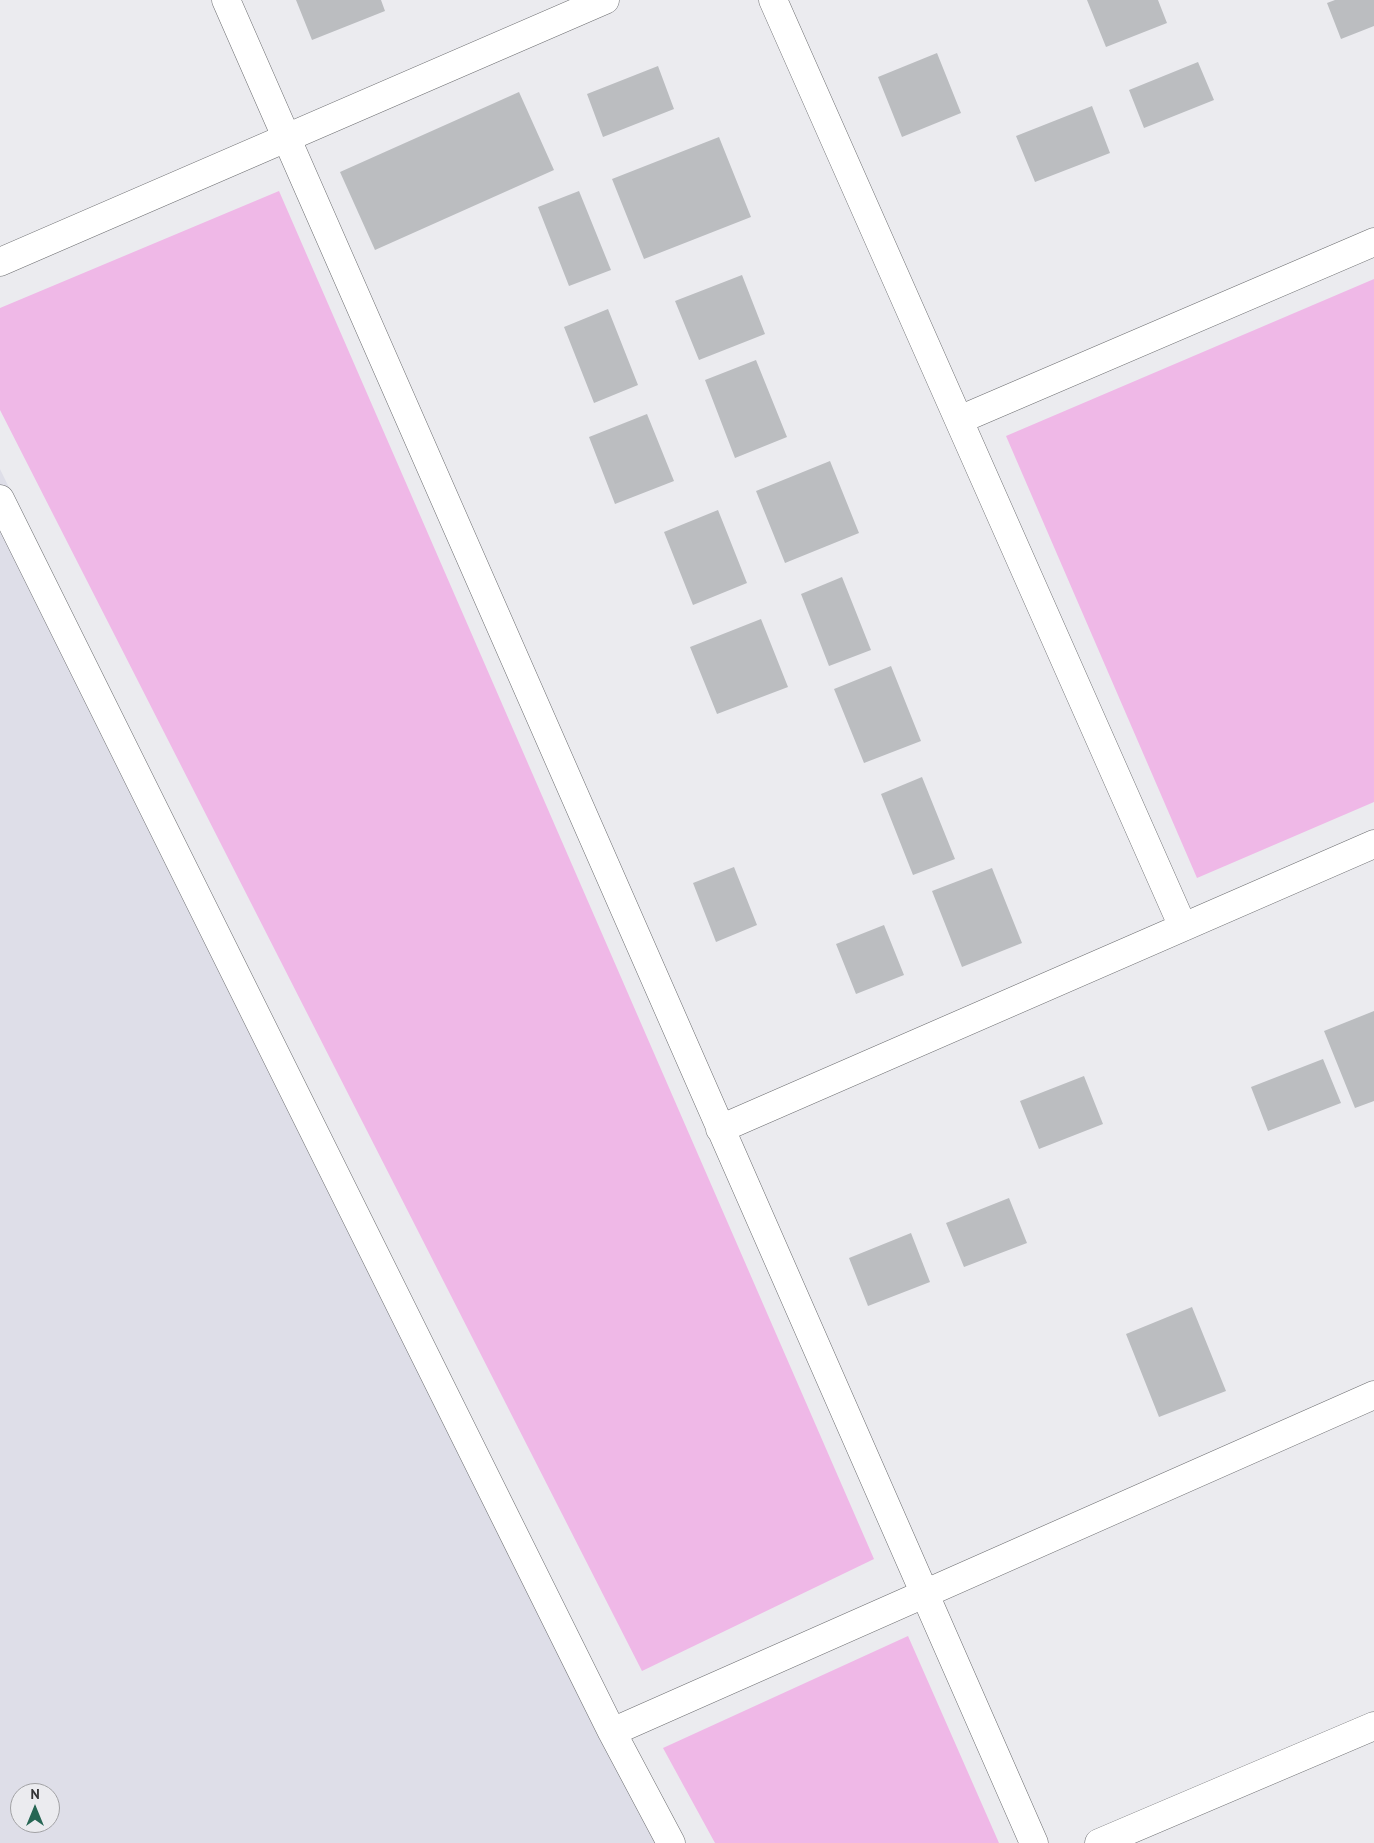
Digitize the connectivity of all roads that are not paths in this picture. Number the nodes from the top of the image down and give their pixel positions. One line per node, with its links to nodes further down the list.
1 (226, 0): 4 (street)
2 (605, 0): 4 (street)
3 (773, 0): 7 (street)
4 (286, 138): 6 (street); 11 (street)
5 (1374, 242): 7 (street)
6 (0, 262)
7 (959, 420): 10 (street)
8 (0, 499): 15 (street)
9 (1374, 844): 10 (street)
10 (1183, 927): 11 (street)
11 (720, 1129): 13 (street)
12 (1374, 1395): 13 (street)
13 (924, 1594): 15 (street); 17 (street)
14 (1374, 1726): 18 (street)
15 (612, 1732): 16 (street)
16 (671, 1843)
17 (1034, 1843)
18 (1099, 1843)

